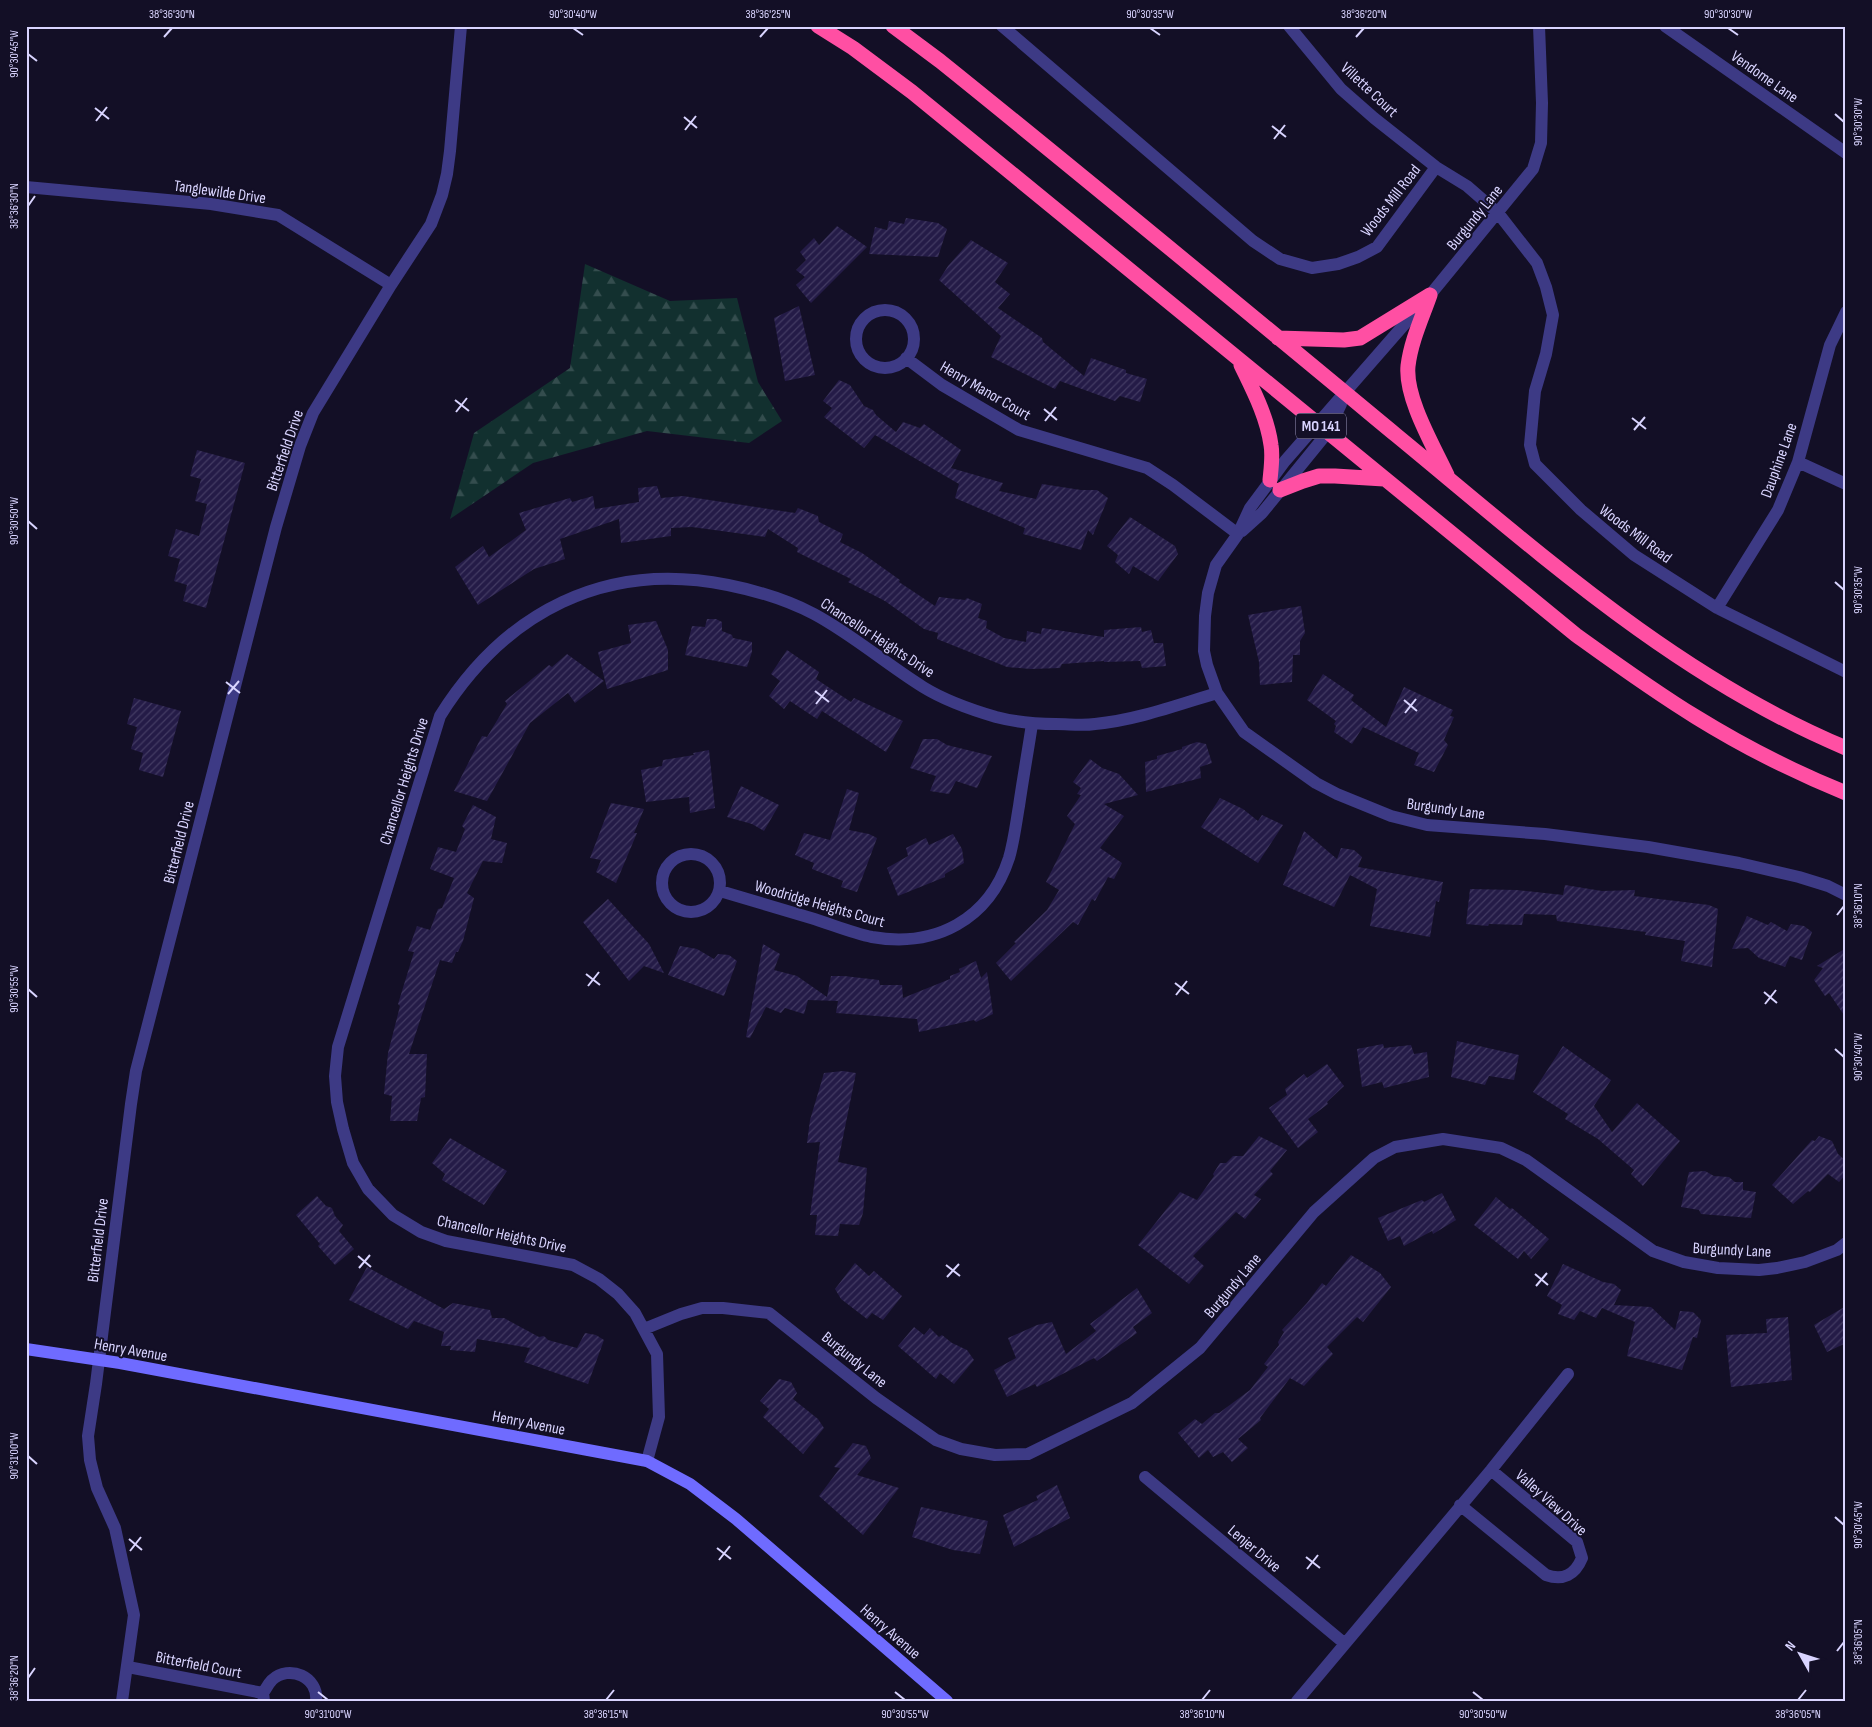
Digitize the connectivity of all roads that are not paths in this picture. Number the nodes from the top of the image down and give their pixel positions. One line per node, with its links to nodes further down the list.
1 (461, 26): 12 (street, Bitterfield Drive)
2 (818, 26): 17 (highway, MO 141)
3 (893, 26): 15 (highway, MO 141)
4 (1002, 26): 9 (street, Woods Mill Road)
5 (1289, 26): 9 (street, Villette Court)
6 (1539, 26): 11 (street, Burgundy Lane)
7 (1665, 26): 8 (street, Vendome Lane)
8 (1846, 153)
9 (1436, 167): 11 (street, Woods Mill Road)
10 (26, 188): 12 (street, Tanglewilde Drive)
11 (1498, 213): 13 (street, Burgundy Lane); 26 (street, Woods Mill Road)
12 (391, 285): 37 (street, Bitterfield Drive)
13 (1430, 295): 15 (highway); 18 (street, Burgundy Lane); 22 (highway)
14 (1846, 312): 20 (street, Dauphine Lane)
15 (1278, 338): 18 (highway, MO 141)
16 (906, 358): 16 (street); 25 (street, Henry Manor Court)
17 (1238, 359): 19 (highway, MO 141); 24 (highway)
18 (1345, 394): 19 (street, Burgundy Lane); 22 (highway, MO 141)
19 (1322, 428): 21 (highway, MO 141); 24 (street, Burgundy Lane)
20 (1798, 462): 23 (street); 26 (street, Dauphine Lane)
21 (1384, 479): 24 (highway); 31 (highway, MO 141)
22 (1449, 479): 30 (highway, MO 141)
23 (1846, 484)
24 (1276, 485): 25 (street, Burgundy Lane)
25 (1238, 534): 28 (street, Burgundy Lane)
26 (1716, 608): 27 (street, Woods Mill Road)
27 (1846, 672)
28 (1218, 693): 29 (street, Chancellor Heights Drive); 33 (street, Burgundy Lane)
29 (1032, 724): 32 (street, Woodridge Heights Court); 35 (street, Chancellor Heights Drive)
30 (1846, 748)
31 (1846, 793)
32 (720, 891): 32 (street)
33 (1846, 895)
34 (1846, 1243): 35 (street, Burgundy Lane)
35 (644, 1329): 39 (street, Chancellor Heights Drive)
36 (26, 1349): 37 (street, Henry Avenue)
37 (99, 1359): 39 (street, Henry Avenue); 44 (street, Bitterfield Drive)
38 (1568, 1374): 40 (street, Valley View Drive)
39 (647, 1461): 48 (street, Henry Avenue)
40 (1491, 1470): 42 (street, Valley View Drive); 42 (street, Valley View Drive)
41 (1145, 1477): 43 (street, Lenjer Drive)
42 (1460, 1505): 43 (street, Valley View Drive)
43 (1344, 1643): 49 (street, Valley View Drive)
44 (128, 1667): 45 (street, Bitterfield Court); 46 (street, Bitterfield Drive)
45 (264, 1697): 47 (street, Bitterfield Court)
46 (122, 1701)
47 (316, 1701)
48 (947, 1701)
49 (1297, 1701)

